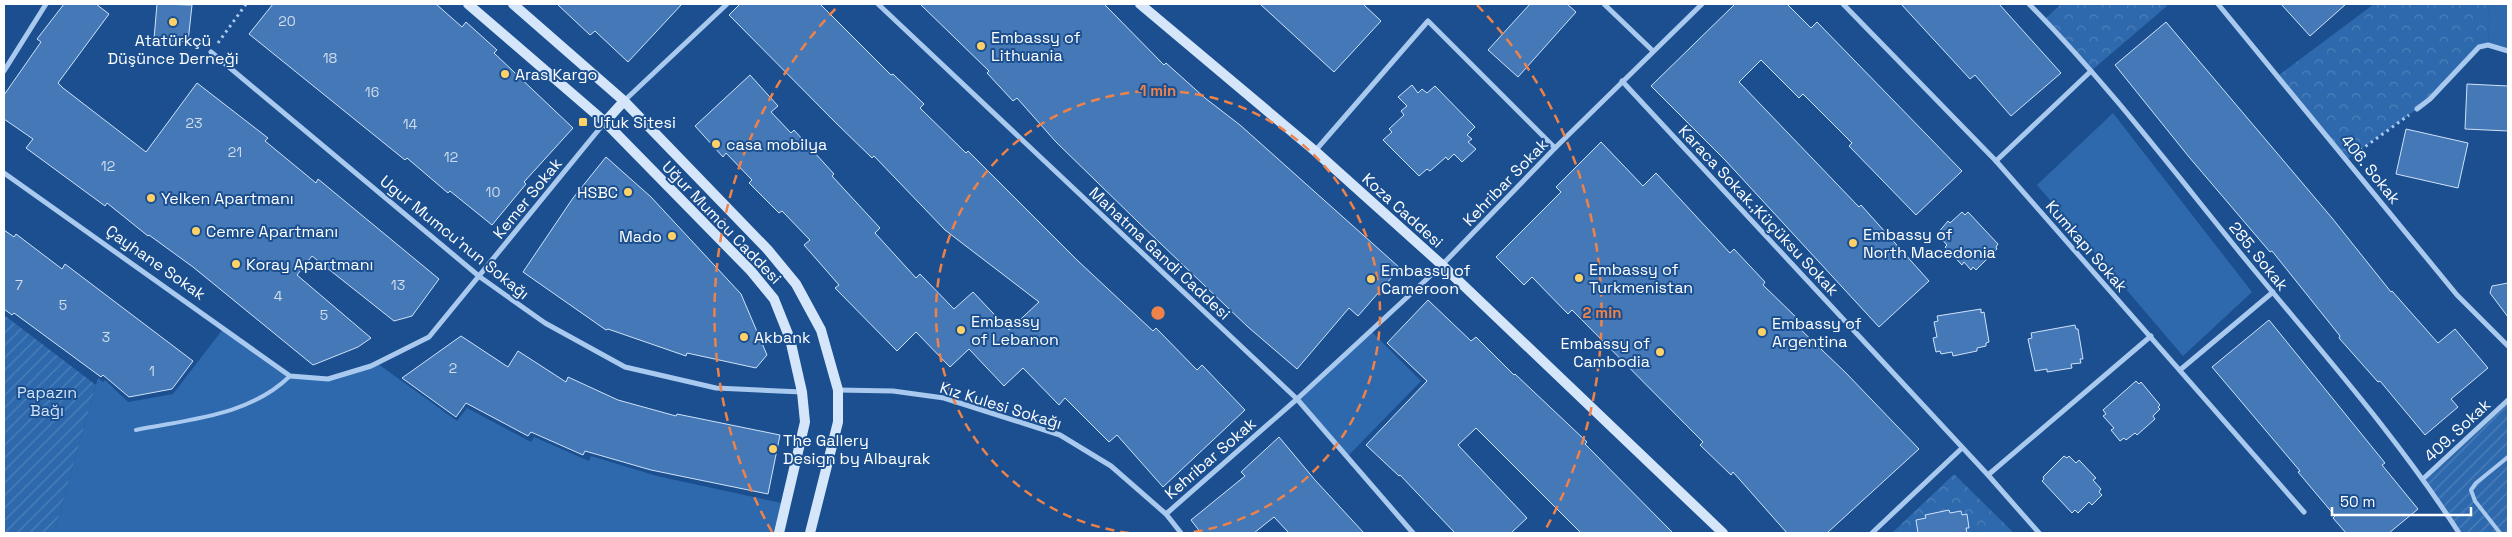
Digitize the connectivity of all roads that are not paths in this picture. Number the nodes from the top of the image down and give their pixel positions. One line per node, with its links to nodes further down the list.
1 (46, 4): 16 (street)
2 (468, 4): 20 (main road, Uğur Mumcu Caddesi)
3 (512, 4): 18 (main road, Uğur Mumcu Caddesi)
4 (727, 4): 18 (street)
5 (878, 4): 34 (street, Mahatma Gandi Caddesi)
6 (1140, 4): 22 (main road, Koza Caddesi)
7 (1604, 4): 12 (street)
8 (1702, 4): 12 (street, Kehribar Sokak)
9 (1843, 4): 23 (street, Kumkapı Sokak)
10 (2029, 4): 15 (street, 285. Sokak)
11 (2218, 4): 29 (street, 406. Sokak)
12 (1653, 51): 17 (street, Kehribar Sokak)
13 (2508, 51): 19 (street)
14 (212, 52): 26 (street, Ugur Mumcu'nun Sokağı)
15 (2091, 71): 23 (street); 27 (street, 285. Sokak)
16 (4, 72)
17 (1622, 81): 21 (street, Kehribar Sokak); 37 (street, Karaca Sokak.;Küçüksu Sokak)
18 (624, 101): 20 (main road); 32 (main road, Uğur Mumcu Caddesi)
19 (2417, 109)
20 (605, 122): 26 (street, Kemer Sokak); 33 (main road, Uğur Mumcu Caddesi)
21 (1555, 148): 22 (street); 25 (street, Kehribar Sokak)
22 (1315, 151): 25 (main road, Koza Caddesi)
23 (1996, 161): 28 (street, Kumkapı Sokak)
24 (4, 173): 31 (street, Çayhane Sokak)
25 (1442, 265): 34 (street, Kehribar Sokak); 47 (main road, Koza Caddesi)
26 (480, 277): 31 (street, Kemer Sokak); 33 (street, Ugur Mumcu'nun Sokağı)
27 (2273, 292): 30 (street); 40 (street, 285. Sokak)
28 (2151, 336): 30 (street, Kumkapı Sokak); 39 (street)
29 (2508, 346)
30 (2180, 370): 41 (street, Kumkapı Sokak)
31 (290, 376): 36 (lane)
32 (838, 390): 42 (street, Kız Kulesi Sokağı); 44 (main road, Uğur Mumcu Caddesi)
33 (802, 392): 43 (main road, Uğur Mumcu Caddesi)
34 (1297, 400): 42 (street, Kehribar Sokak); 46 (street, Mahatma Gandi Caddesi)
35 (2508, 400): 40 (street, 409. Sokak)
36 (136, 430)
37 (1962, 448): 39 (street, Karaca Sokak.;Küçüksu Sokak); 48 (street)
38 (2508, 457): 51 (lane)
39 (1988, 475): 49 (street, Karaca Sokak.;Küçüksu Sokak)
40 (2424, 478): 50 (street, 285. Sokak)
41 (2304, 512)
42 (1166, 514): 45 (street, Kız Kulesi Sokağı)
43 (779, 533)
44 (810, 533)
45 (1181, 533)
46 (1413, 533)
47 (1722, 533)
48 (1872, 533)
49 (2039, 533)
50 (2459, 533)
51 (2500, 533)

